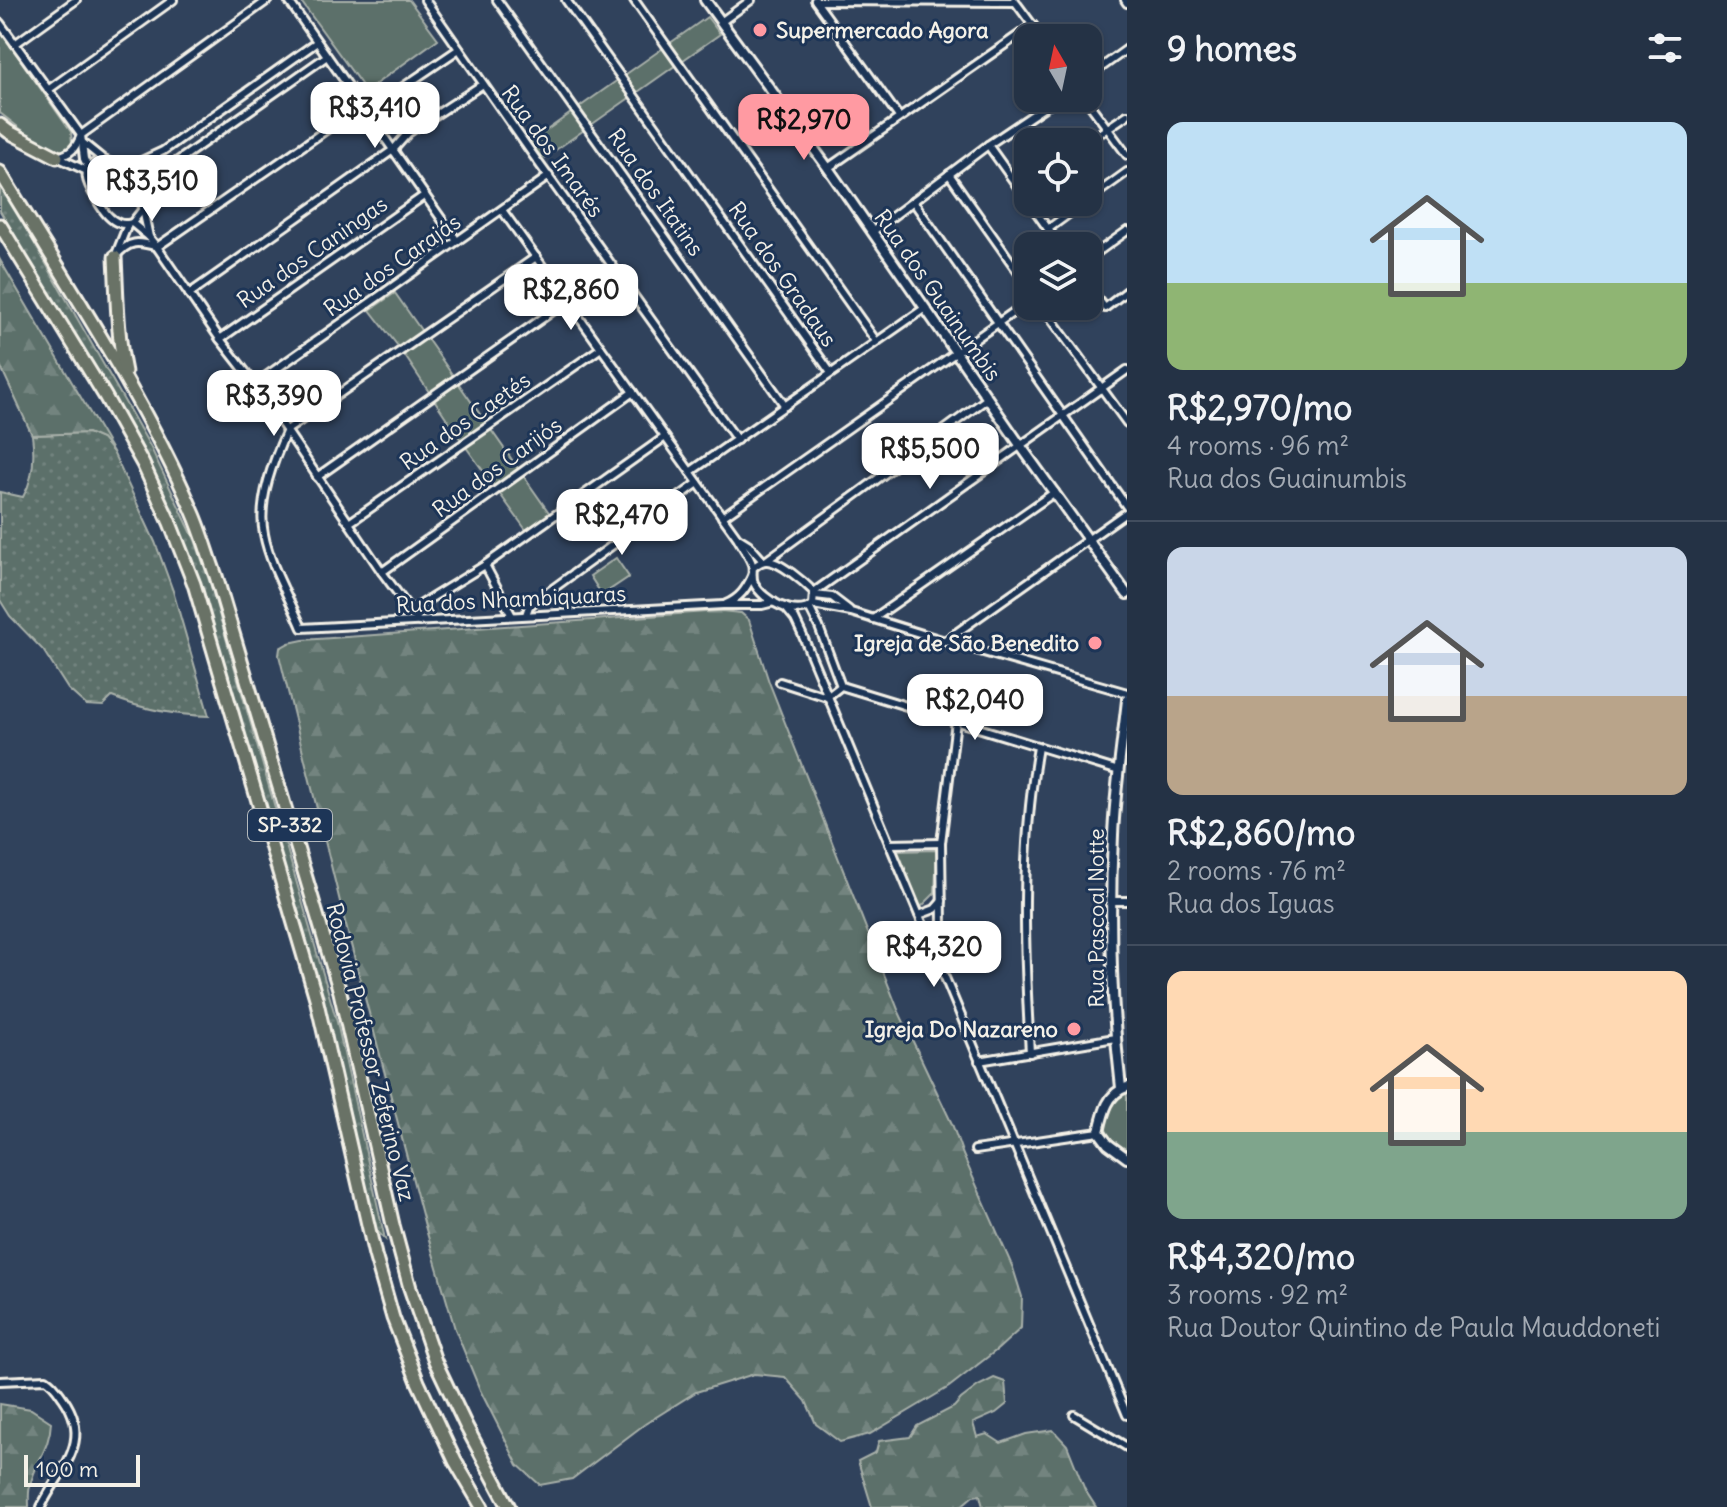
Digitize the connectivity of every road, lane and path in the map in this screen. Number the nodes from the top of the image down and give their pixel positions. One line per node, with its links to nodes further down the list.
1 (76, 0): 18 (street)
2 (173, 0): 24 (street)
3 (268, 0): 33 (street)
4 (288, 0): 17 (street)
5 (425, 0): 19 (street, Rua dos Imarés)
6 (497, 0): 90 (street, Rua dos Itatins)
7 (566, 0): 84 (street, Rua dos Gradaus)
8 (634, 0): 80 (street)
9 (705, 0): 13 (street, Rua dos Guainumbis)
10 (751, 0): 13 (street)
11 (816, 0): 12 (street); 29 (street)
12 (1015, 1): 15 (street)
13 (721, 22): 43 (street, Rua dos Guainumbis)
14 (0, 23): 18 (street)
15 (1032, 24)
16 (1014, 38): 29 (street)
17 (317, 42): 21 (street); 37 (street)
18 (15, 44): 24 (street)
19 (459, 49): 23 (street, Rua dos Imarés); 25 (street)
20 (1127, 49): 22 (street)
21 (327, 56): 25 (street); 41 (street)
22 (1102, 67)
23 (483, 84): 36 (street); 48 (street, Rua dos Imarés)
24 (48, 90): 33 (street)
25 (362, 105): 36 (street); 66 (street)
26 (1037, 112): 35 (street)
27 (1095, 112): 31 (street)
28 (1127, 115): 31 (street)
29 (899, 117): 43 (street)
30 (0, 125): 39 (highway)
31 (1107, 129): 32 (street); 38 (street)
32 (1102, 132)
33 (81, 135): 34 (street); 39 (street)
34 (83, 143): 40 (street); 44 (street)
35 (988, 145): 47 (street); 49 (street)
36 (393, 150): 51 (street); 72 (street)
37 (163, 151): 41 (street); 42 (street)
38 (1127, 155)
39 (57, 157): 44 (street)
40 (104, 160): 42 (street); 44 (street)
41 (172, 165): 52 (street)
42 (122, 167): 52 (street)
43 (828, 168): 62 (street, Rua dos Guainumbis)
44 (88, 170): 58 (street)
45 (0, 172): 85 (highway, Rodovia Professor Zeferino Vaz / SP-332)
46 (1127, 172): 50 (street)
47 (949, 174): 53 (street); 70 (street)
48 (549, 176): 55 (street, Rua dos Carajás); 95 (street, Rua dos Imarés)
49 (1014, 181)
50 (1102, 190)
51 (425, 195): 65 (street); 79 (street, Rua dos Caningas)
52 (143, 196): 54 (street)
53 (913, 201): 62 (street); 78 (street)
54 (143, 209): 58 (street); 64 (street)
55 (502, 210): 65 (street, Rua dos Carajás); 69 (street)
56 (1038, 216): 60 (street)
57 (1066, 216): 60 (street)
58 (130, 224): 64 (street); 68 (street)
59 (0, 225): 157 (highway, Rodovia Professor Zeferino Vaz / SP-332)
60 (1048, 229): 63 (street)
61 (1127, 231): 67 (street)
62 (872, 232): 75 (street, Rua dos Guainumbis)
63 (1050, 232)
64 (149, 237): 66 (street)
65 (457, 241): 86 (street, Rua dos Carajás)
66 (157, 247): 68 (street); 72 (street)
67 (1102, 249)
68 (115, 257): 85 (highway)
69 (536, 257): 73 (street); 93 (street)
70 (1014, 266)
71 (1127, 291): 74 (street)
72 (189, 294): 79 (street)
73 (567, 301): 81 (street); 98 (street)
74 (1102, 304)
75 (925, 308): 80 (street); 82 (street, Rua dos Guainumbis)
76 (1014, 312): 78 (street)
77 (1052, 320): 87 (street)
78 (998, 323): 82 (street); 91 (street)
79 (220, 339): 86 (street)
80 (876, 341): 84 (street)
81 (601, 348): 88 (street); 103 (street, Rua dos Caetés)
82 (957, 352): 89 (street, Rua dos Guainumbis); 102 (street)
83 (1127, 370): 87 (street)
84 (831, 373): 90 (street)
85 (128, 384): 158 (highway, Rodovia Professor Zeferino Vaz / SP-332)
86 (255, 384): 93 (street)
87 (1102, 388): 91 (street); 92 (street)
88 (633, 392): 94 (street); 109 (street, Rua dos Carijós)
89 (988, 398): 96 (street, Rua dos Guainumbis); 106 (street)
90 (785, 406): 95 (street)
91 (1063, 416): 96 (street); 101 (street)
92 (1127, 423)
93 (287, 430): 98 (street); 124 (street, Rua dos Nhambiquaras)
94 (665, 437): 97 (street); 107 (street)
95 (737, 440): 97 (street)
96 (1020, 445): 100 (street, Rua dos Guainumbis); 113 (street)
97 (690, 472): 99 (street)
98 (317, 477): 103 (street)
99 (698, 483): 102 (street); 121 (street)
100 (1055, 492): 105 (street, Rua dos Guainumbis); 123 (street)
101 (1127, 510): 105 (street)
102 (722, 517): 104 (street)
103 (349, 523): 109 (street)
104 (737, 537): 106 (street); 108 (street)
105 (1088, 539): 110 (street, Rua dos Guainumbis); 125 (street)
106 (765, 560): 108 (street); 113 (street)
107 (485, 565): 119 (street); 122 (street)
108 (754, 567): 111 (street)
109 (382, 572): 119 (street)
110 (1112, 572): 112 (street); 114 (street, Rua dos Guainumbis)
111 (752, 576): 115 (street); 116 (street)
112 (1127, 576)
113 (814, 593): 118 (street); 120 (street)
114 (1127, 594)
115 (774, 602): 116 (street, Rua dos Nhambiquaras); 117 (street)
116 (723, 605): 121 (street, Rua dos Nhambiquaras)
117 (785, 607): 118 (street); 129 (street)
118 (812, 607): 120 (street); 127 (street)
119 (410, 611): 124 (street)
120 (851, 612): 123 (street)
121 (526, 615): 122 (street, Rua dos Nhambiquaras)
122 (512, 616): 124 (street, Rua dos Nhambiquaras)
123 (873, 619): 125 (street)
124 (419, 622)
125 (945, 641): 128 (street)
126 (780, 682): 129 (street)
127 (841, 686): 129 (street); 131 (street)
128 (1127, 693)
129 (827, 697): 135 (street)
130 (1127, 700): 133 (street, Rua Pascoal Notte)
131 (956, 721): 132 (street); 134 (street)
132 (1038, 747): 133 (street); 145 (street)
133 (1119, 771): 137 (street, Rua Pascoal Notte)
134 (941, 843): 135 (street); 136 (street)
135 (889, 844): 139 (street)
136 (942, 901): 139 (street); 140 (street)
137 (1111, 901): 138 (street); 144 (street, Rua Pascoal Notte)
138 (1127, 901)
139 (919, 915): 141 (street)
140 (942, 926): 141 (street); 143 (street)
141 (926, 932): 142 (street); 143 (street)
142 (890, 948)
143 (940, 965): 146 (street)
144 (1115, 1038): 145 (street); 147 (street, Rua Pascoal Notte)
145 (1030, 1053): 146 (street)
146 (979, 1061): 149 (street)
147 (1124, 1088): 148 (street)
148 (1099, 1132): 149 (street); 151 (street)
149 (1013, 1143): 150 (street); 154 (street)
150 (975, 1150)
151 (1127, 1158)
152 (0, 1381): 156 (street)
153 (1074, 1415): 155 (street)
154 (1127, 1415)
155 (1127, 1447)
156 (41, 1507)
157 (482, 1507)
158 (509, 1507)

